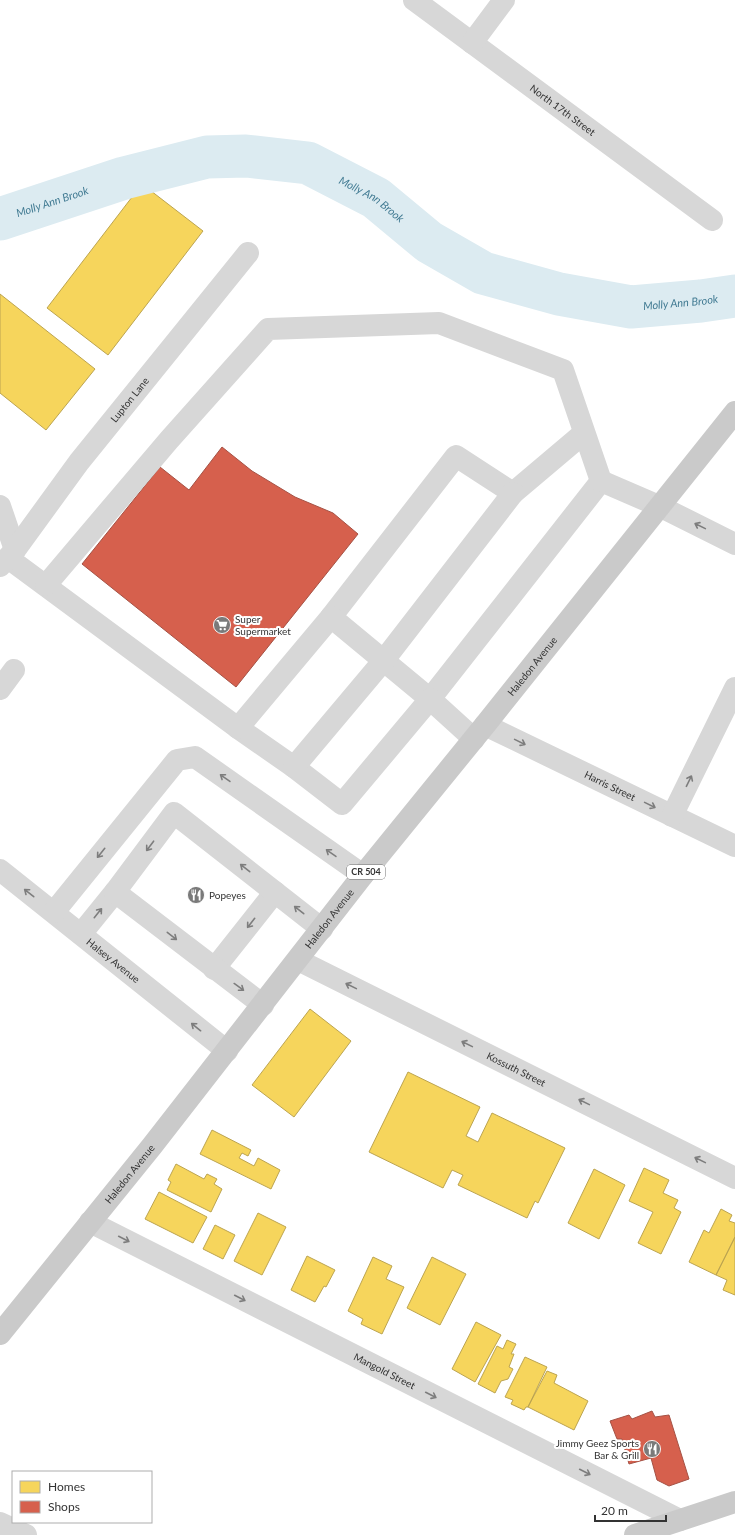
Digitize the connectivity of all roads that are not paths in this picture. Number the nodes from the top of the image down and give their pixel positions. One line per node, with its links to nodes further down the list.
1 (414, 0): 3 (street, North 17th Street)
2 (504, 0): 3 (street)
3 (472, 44): 4 (street, North 17th Street)
4 (712, 220)
5 (248, 253): 13 (street, Lupton Lane)
6 (735, 412): 11 (main road, Haledon Avenue / CR 504)
7 (584, 433): 8 (street); 9 (street); 14 (street)
8 (601, 481): 11 (street); 20 (street)
9 (513, 493): 15 (street); 16 (street)
10 (0, 506): 13 (street)
11 (659, 506): 12 (street, one-way to 11); 22 (main road, Haledon Avenue / CR 504)
12 (735, 544)
13 (8, 558): 14 (street)
14 (46, 585): 21 (street)
15 (331, 617): 16 (street, Harris Street); 21 (street)
16 (384, 660): 20 (street, Harris Street); 23 (street)
17 (14, 670): 19 (street)
18 (735, 688): 24 (street, one-way to 18)
19 (0, 689)
20 (430, 699): 22 (street, Harris Street); 23 (street)
21 (238, 728): 23 (street)
22 (480, 732): 24 (street, Harris Street, one-way to 24); 27 (main road, Haledon Avenue / CR 504)
23 (294, 767)
24 (672, 816): 25 (street, Harris Street)
25 (735, 846)
26 (0, 870): 30 (street, Halsey Avenue, one-way to 26)
27 (363, 875): 30 (street, one-way to 30); 31 (main road, Haledon Avenue / CR 504)
28 (115, 892): 29 (street, one-way to 28); 32 (street, one-way to 28); 34 (street, one-way to 34)
29 (275, 892): 31 (street, one-way to 29); 34 (street, one-way to 34)
30 (54, 912): 32 (street, Halsey Avenue)
31 (322, 929): 33 (main road, Haledon Avenue / CR 504)
32 (81, 934): 36 (street, Halsey Avenue, one-way to 32)
33 (298, 960): 35 (main road, Haledon Avenue / CR 504); 37 (street, Kossuth Street, one-way to 33)
34 (214, 969): 35 (street, one-way to 35)
35 (263, 1005): 36 (main road, Haledon Avenue / CR 504)
36 (227, 1051): 38 (main road, Haledon Avenue / CR 504)
37 (735, 1178)
38 (90, 1222): 39 (main road, Haledon Avenue / CR 504); 41 (street, Mangold Street, one-way to 41)
39 (1, 1331)
40 (735, 1502): 41 (main road)
41 (680, 1520): 42 (main road)
42 (635, 1535)

